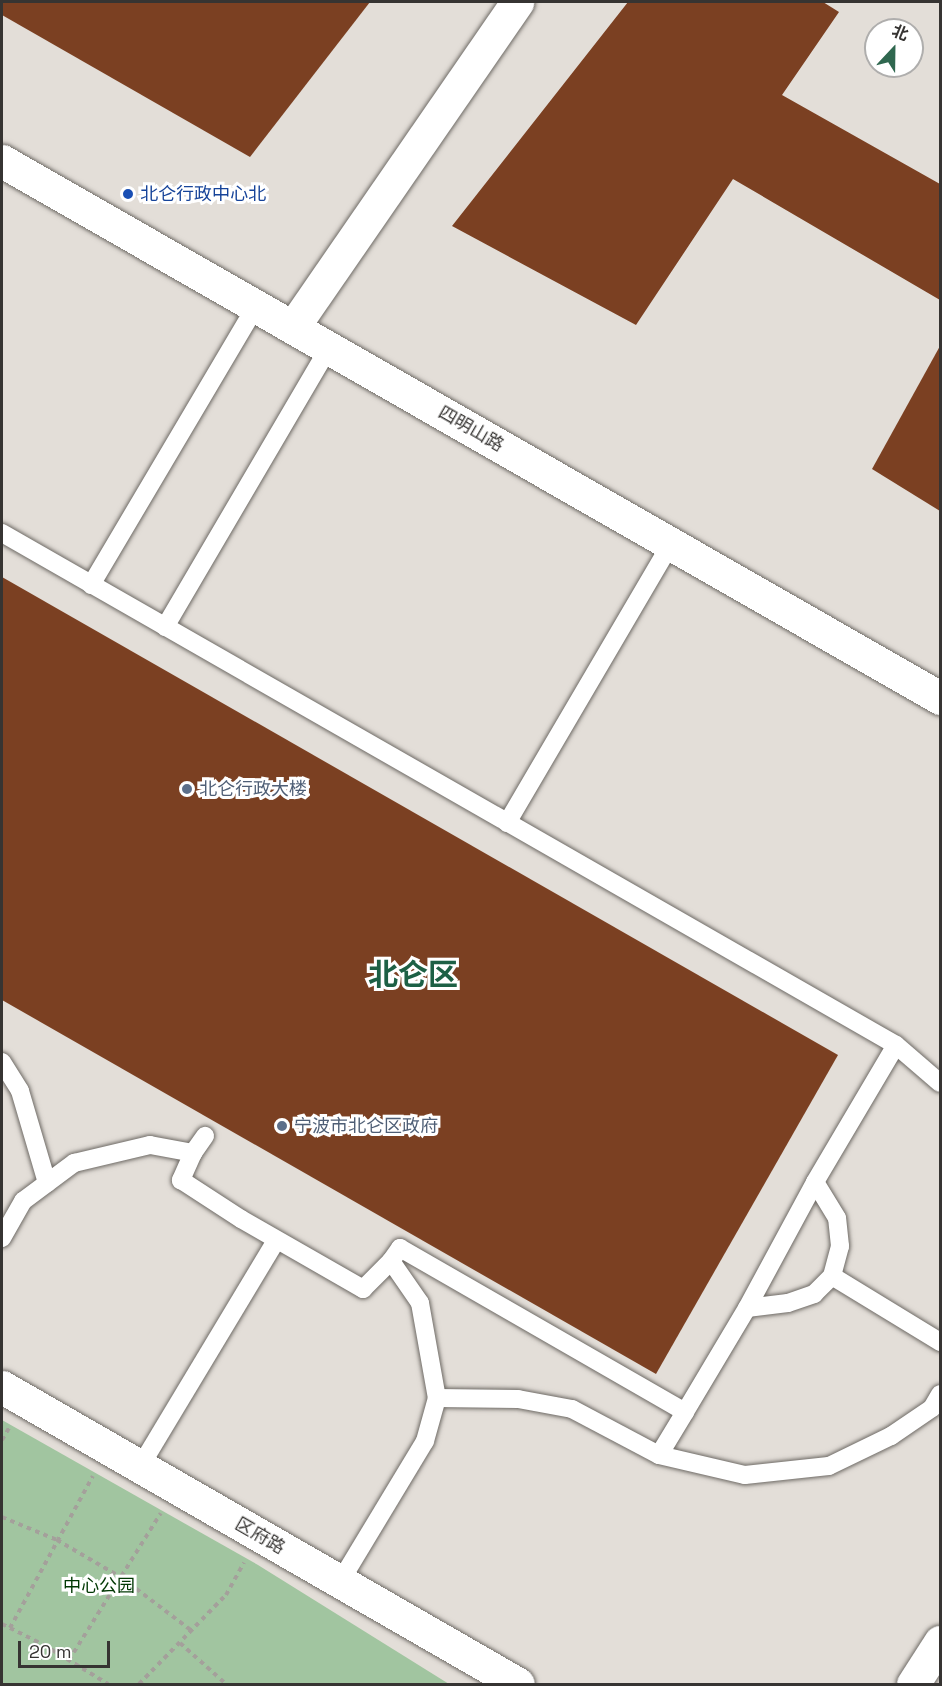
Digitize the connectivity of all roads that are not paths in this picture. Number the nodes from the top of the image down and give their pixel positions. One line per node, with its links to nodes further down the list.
1 (517, 2): 4 (street)
2 (2, 161): 3 (street, 四明山路)
3 (256, 306): 4 (street, 四明山路); 8 (lane)
4 (292, 327): 5 (street, 四明山路)
5 (329, 348): 7 (street, 四明山路); 9 (lane)
6 (2, 533): 8 (lane)
7 (671, 544): 10 (street, 四明山路); 11 (lane)
8 (92, 585): 9 (lane)
9 (165, 627): 11 (lane)
10 (940, 698)
11 (507, 823): 12 (lane)
12 (896, 1045): 14 (lane); 17 (lane)
13 (2, 1062): 18 (lane)
14 (940, 1083)
15 (205, 1136): 16 (lane)
16 (193, 1153): 18 (lane); 20 (lane)
17 (815, 1182): 22 (lane); 23 (lane)
18 (47, 1183): 19 (lane)
19 (2, 1238)
20 (276, 1241): 21 (lane); 30 (lane)
21 (391, 1261): 27 (lane); 28 (lane)
22 (832, 1276): 23 (lane); 24 (lane)
23 (747, 1308): 28 (lane)
24 (940, 1342)
25 (2, 1387): 30 (street, 区府路)
26 (940, 1394): 29 (lane)
27 (437, 1398): 29 (lane); 31 (lane)
28 (685, 1412): 29 (lane)
29 (659, 1455)
30 (141, 1467): 31 (street, 区府路)
31 (340, 1582): 33 (street, 区府路)
32 (940, 1642): 34 (street)
33 (518, 1684)
34 (913, 1684)

